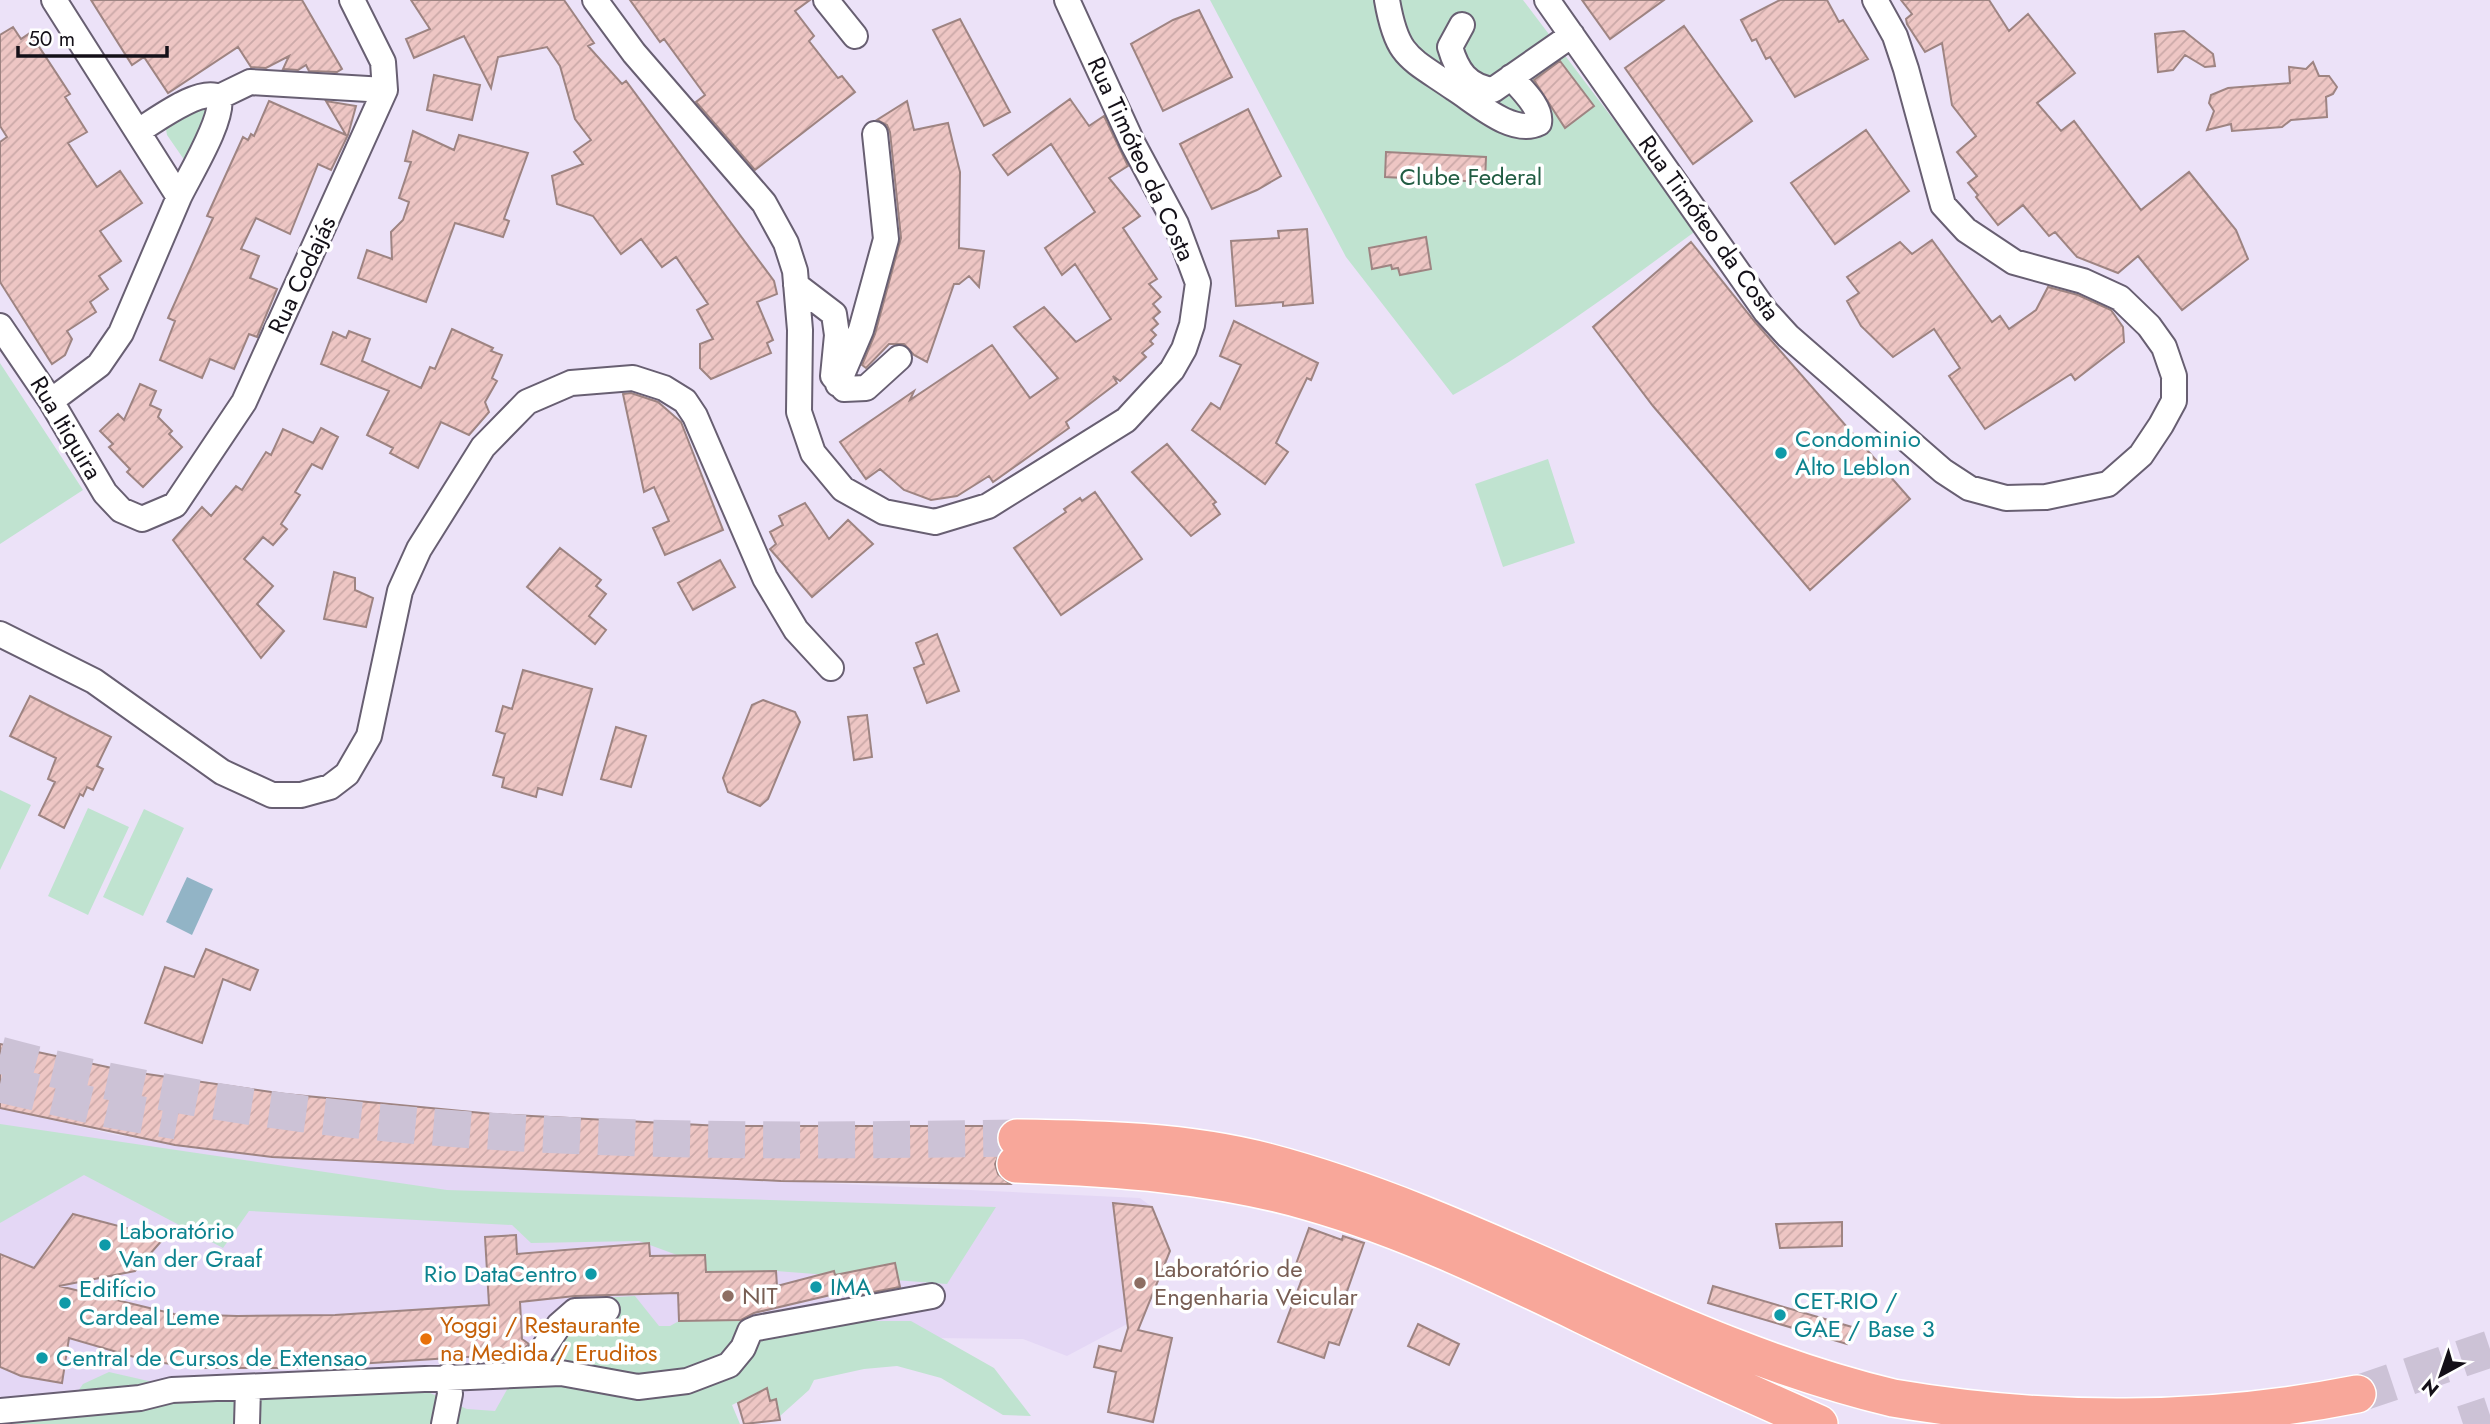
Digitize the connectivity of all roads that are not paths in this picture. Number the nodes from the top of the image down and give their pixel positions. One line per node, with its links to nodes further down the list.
1 (54, 0): 16 (street)
2 (352, 0): 14 (street)
3 (595, 0): 19 (street, Rua Timóteo da Costa)
4 (826, 0): 11 (street)
5 (1067, 0): 19 (street, Rua Timóteo da Costa)
6 (1387, 0): 13 (street)
7 (1547, 0): 10 (street, Rua Timóteo da Costa)
8 (1875, 0): 10 (street, Rua Timóteo da Costa)
9 (1462, 25): 13 (street)
10 (1572, 35): 12 (street)
11 (855, 36)
12 (1511, 77): 13 (street); 13 (street)
13 (1460, 84)
14 (384, 90): 15 (street); 26 (street, Rua Codajás)
15 (219, 97): 16 (street); 18 (street)
16 (138, 131): 18 (street)
17 (875, 134): 22 (street)
18 (179, 197): 25 (street)
19 (796, 285): 20 (street)
20 (835, 320): 22 (street); 24 (street)
21 (0, 326): 25 (street, Rua Itiquira)
22 (861, 330): 24 (street)
23 (900, 358): 24 (street)
24 (838, 384)
25 (51, 401): 26 (street, Rua Itiquira)
26 (142, 519)
27 (0, 634): 28 (street)
28 (831, 668)
29 (932, 1296): 31 (street)
30 (607, 1310): 31 (street)
31 (513, 1375): 32 (street)
32 (448, 1376): 33 (street); 38 (street)
33 (248, 1388): 35 (street); 37 (street)
34 (2357, 1394): 36 (highway)
35 (0, 1411)
36 (2236, 1420): 39 (highway)
37 (247, 1424)
38 (443, 1424)
39 (1819, 1424)

